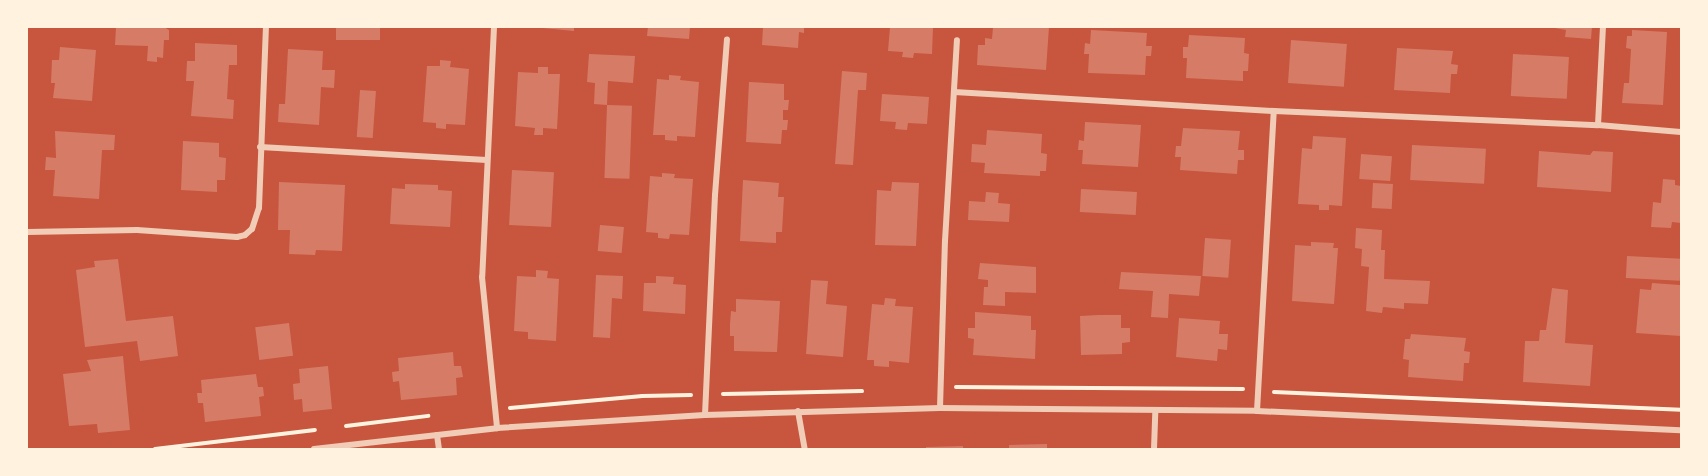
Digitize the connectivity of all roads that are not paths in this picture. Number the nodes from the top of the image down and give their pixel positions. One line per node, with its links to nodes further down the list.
1 (266, 27): 10 (street)
2 (494, 27): 11 (street)
3 (1603, 27): 8 (street)
4 (727, 39): 17 (street)
5 (957, 40): 6 (street)
6 (954, 92): 7 (street); 13 (street)
7 (1274, 111): 8 (street); 16 (street)
8 (1598, 125): 9 (street)
9 (1681, 132)
10 (260, 147): 11 (street); 12 (street)
11 (487, 160): 18 (street)
12 (27, 232)
13 (940, 408): 14 (street); 15 (street)
14 (798, 411): 17 (street); 23 (street)
15 (1155, 411): 16 (street); 24 (street)
16 (1257, 411): 19 (street)
17 (705, 415): 18 (street)
18 (497, 428): 20 (street)
19 (1681, 430)
20 (437, 435): 21 (street); 22 (street)
21 (314, 449)
22 (439, 449)
23 (805, 449)
24 (1154, 449)

